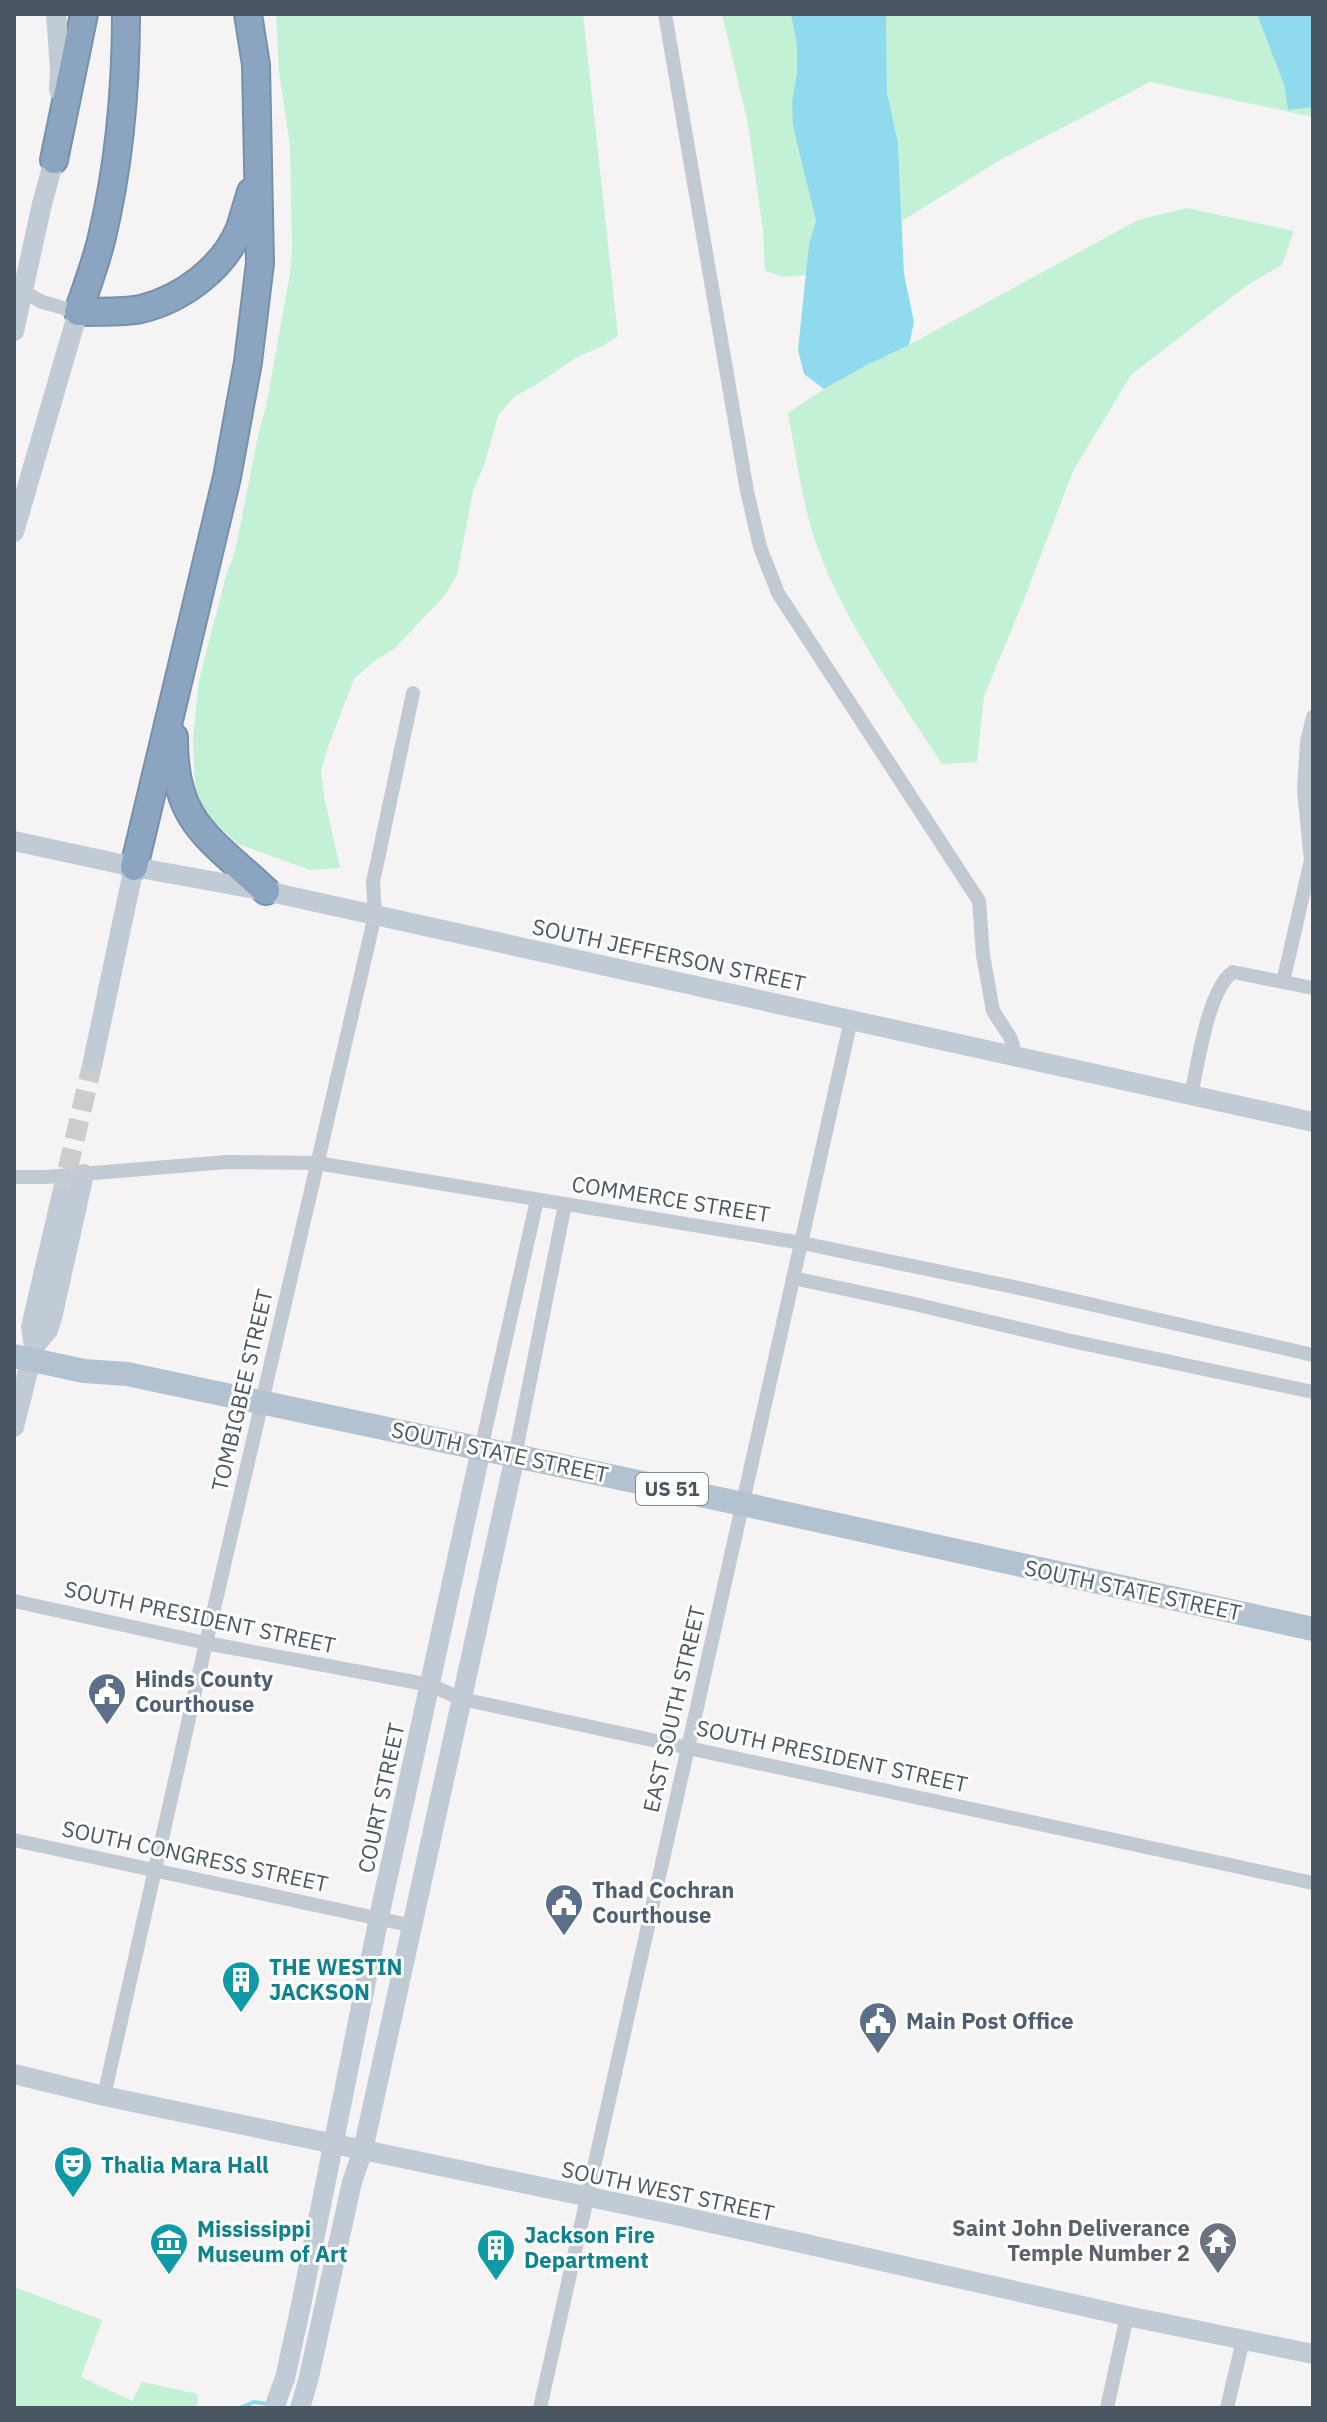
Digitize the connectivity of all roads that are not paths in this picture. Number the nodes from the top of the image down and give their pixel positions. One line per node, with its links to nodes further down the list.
1 (56, 14): 6 (street)
2 (84, 14): 6 (highway)
3 (126, 14): 9 (highway)
4 (248, 14): 7 (highway)
5 (665, 14): 22 (street)
6 (54, 160): 10 (street, bridge)
7 (258, 168): 9 (highway); 13 (highway)
8 (14, 287): 9 (street)
9 (78, 312): 11 (street)
10 (14, 331)
11 (14, 532)
12 (413, 693): 18 (street, TOMBIGBEE STREET)
13 (175, 695): 16 (highway); 17 (highway)
14 (1313, 717): 19 (street)
15 (14, 841): 16 (street, SOUTH JEFFERSON STREET)
16 (134, 867): 17 (street, SOUTH JEFFERSON STREET); 23 (street)
17 (266, 891): 18 (street, SOUTH JEFFERSON STREET)
18 (375, 915): 21 (street, SOUTH JEFFERSON STREET); 26 (street, TOMBIGBEE STREET)
19 (1283, 982): 20 (street); 24 (street)
20 (1313, 988)
21 (851, 1020): 22 (street, SOUTH JEFFERSON STREET); 32 (street, EAST SOUTH STREET)
22 (1012, 1056): 24 (street, SOUTH JEFFERSON STREET)
23 (93, 1061)
24 (1191, 1095): 25 (street, SOUTH JEFFERSON STREET)
25 (1313, 1122)
26 (317, 1163): 27 (street, COMMERCE STREET); 30 (street, COMMERCE STREET); 37 (street, TOMBIGBEE STREET)
27 (84, 1174): 28 (street, COMMERCE STREET); 34 (street)
28 (14, 1177)
29 (61, 1198): 34 (street)
30 (537, 1200): 31 (street, COMMERCE STREET); 39 (street, COURT STREET)
31 (565, 1204): 32 (street, COMMERCE STREET); 40 (street)
32 (802, 1243): 33 (street, EAST SOUTH STREET); 35 (street, COMMERCE STREET)
33 (793, 1278): 36 (street); 41 (street, EAST SOUTH STREET)
34 (26, 1354): 37 (main road, SOUTH STATE STREET / US 51); 38 (street)
35 (1313, 1355)
36 (1313, 1392)
37 (261, 1402): 39 (main road, SOUTH STATE STREET / US 51); 44 (street, TOMBIGBEE STREET)
38 (14, 1427)
39 (481, 1449): 40 (main road, SOUTH STATE STREET / US 51); 45 (street, COURT STREET)
40 (515, 1456): 41 (main road, SOUTH STATE STREET / US 51); 46 (street)
41 (743, 1504): 43 (main road, SOUTH STATE STREET / US 51); 47 (street, EAST SOUTH STREET)
42 (14, 1601): 44 (street, SOUTH PRESIDENT STREET)
43 (1313, 1629)
44 (206, 1643): 45 (street, SOUTH PRESIDENT STREET); 49 (street, TOMBIGBEE STREET)
45 (430, 1685): 46 (street, SOUTH PRESIDENT STREET); 51 (street, COURT STREET)
46 (462, 1699): 47 (street, SOUTH PRESIDENT STREET); 52 (street)
47 (688, 1747): 50 (street, SOUTH PRESIDENT STREET); 57 (street, EAST SOUTH STREET)
48 (14, 1840): 49 (street, SOUTH CONGRESS STREET)
49 (154, 1871): 51 (street, SOUTH CONGRESS STREET); 54 (street, TOMBIGBEE STREET)
50 (1313, 1883)
51 (379, 1917): 52 (street, SOUTH CONGRESS STREET); 55 (street, COURT STREET)
52 (413, 1926): 56 (street)
53 (14, 2074): 54 (street, SOUTH WEST STREET)
54 (104, 2096): 55 (street, SOUTH WEST STREET)
55 (333, 2145): 56 (street, SOUTH WEST STREET); 61 (street, COURT STREET)
56 (363, 2150): 57 (street, SOUTH WEST STREET); 62 (street)
57 (587, 2198): 58 (street, SOUTH WEST STREET); 63 (street, EAST SOUTH STREET)
58 (1127, 2316): 59 (street, SOUTH WEST STREET); 64 (street)
59 (1243, 2340): 60 (street, SOUTH WEST STREET); 65 (street)
60 (1313, 2354)
61 (274, 2408)
62 (300, 2408)
63 (540, 2408)
64 (1107, 2408)
65 (1227, 2408)

